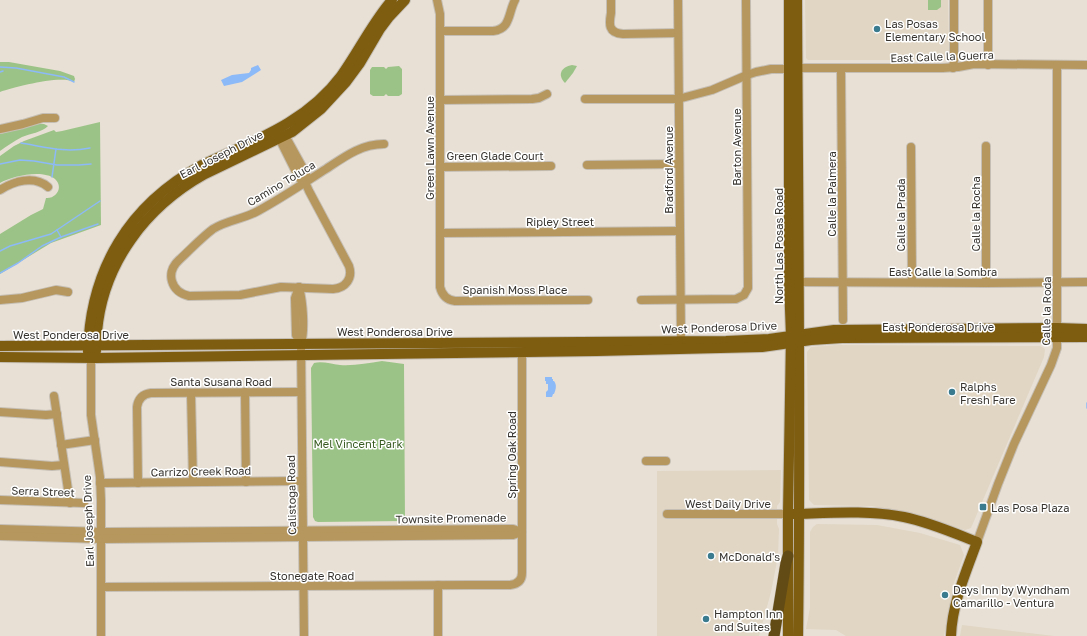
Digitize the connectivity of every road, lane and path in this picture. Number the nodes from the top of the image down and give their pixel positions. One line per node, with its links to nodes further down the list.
1 (392, 0): 27 (main road, Earl Joseph Drive)
2 (405, 0): 27 (main road, Earl Joseph Drive)
3 (437, 0): 12 (street, Green Lawn Avenue)
4 (515, 0): 12 (street)
5 (611, 0): 13 (street)
6 (678, 0): 13 (street, Bradford Avenue)
7 (746, 0): 20 (street, Barton Avenue)
8 (788, 0): 17 (main road, North Las Posas Road)
9 (797, 0): 17 (main road, North Las Posas Road)
10 (954, 0): 18 (street)
11 (988, 0): 14 (street)
12 (440, 31): 24 (street, Green Lawn Avenue)
13 (678, 33): 23 (street, Bradford Avenue)
14 (988, 65): 15 (street, East Calle la Guerra); 18 (street, East Calle la Guerra)
15 (1057, 65): 16 (street, East Calle la Guerra); 43 (street, Calle la Roda)
16 (1087, 65)
17 (793, 68): 19 (street, East Calle la Guerra); 20 (street, East Calle la Guerra); 40 (main road, North Las Posas Road)
18 (953, 68): 19 (street, East Calle la Guerra)
19 (841, 69): 41 (street, Calle la Palmera)
20 (747, 75): 23 (street, East Calle la Guerra); 49 (street, Barton Avenue)
21 (547, 94): 24 (street)
22 (585, 99): 23 (street, East Calle la Guerra)
23 (678, 99): 31 (street, Bradford Avenue)
24 (440, 100): 34 (street, Green Lawn Avenue)
25 (55, 118): 26 (street)
26 (0, 129)
27 (279, 133): 35 (street); 59 (main road, Earl Joseph Drive)
28 (384, 144): 35 (street, Camino Toluca)
29 (986, 146): 45 (street, Calle la Rocha)
30 (911, 147): 42 (street, Calle la Prada)
31 (679, 164): 32 (street); 38 (street, Bradford Avenue)
32 (587, 165)
33 (551, 166): 34 (street, Green Glade Court)
34 (440, 167): 39 (street, Green Lawn Avenue)
35 (305, 182): 46 (street); 46 (street, Camino Toluca)
36 (48, 187): 37 (street)
37 (0, 190)
38 (680, 231): 39 (street, Ripley Street); 49 (street, Bradford Avenue)
39 (440, 233): 48 (street, Green Lawn Avenue)
40 (794, 282): 41 (street, East Calle la Sombra); 57 (main road, North Las Posas Road)
41 (842, 282): 42 (street, East Calle la Sombra); 53 (street, Calle la Palmera)
42 (912, 282): 45 (street, East Calle la Sombra)
43 (1058, 282): 44 (street, East Calle la Sombra); 45 (street, East Calle la Sombra); 55 (street, Calle la Roda)
44 (1087, 282)
45 (986, 283)
46 (299, 287): 58 (street, Calistoga Road)
47 (68, 292): 50 (street)
48 (444, 296): 51 (street, Spanish Moss Place)
49 (681, 299): 52 (street); 60 (street, Bradford Avenue)
50 (0, 300)
51 (588, 300)
52 (641, 300)
53 (843, 320)
54 (1087, 329): 55 (main road, East Ponderosa Drive)
55 (1057, 332): 56 (main road, East Ponderosa Drive); 57 (main road, East Ponderosa Drive); 94 (street, Calle la Roda)
56 (1087, 337)
57 (795, 339): 60 (main road, West Ponderosa Drive); 87 (main road, North Las Posas Road); 88 (main road, North Las Posas Road)
58 (300, 344): 59 (main road, West Ponderosa Drive); 62 (main road, West Ponderosa Drive); 63 (street, Calistoga Road)
59 (92, 345): 61 (main road, West Ponderosa Drive); 65 (main road, Earl Joseph Drive)
60 (681, 345): 62 (main road, West Ponderosa Drive)
61 (0, 346)
62 (522, 348): 63 (main road, West Ponderosa Drive); 90 (street, Spring Oak Road)
63 (301, 354): 65 (main road, West Ponderosa Drive); 67 (street, Calistoga Road)
64 (0, 357): 65 (main road, West Ponderosa Drive)
65 (91, 358): 72 (street, Earl Joseph Drive)
66 (245, 392): 67 (street, Santa Susana Road); 68 (street, Santa Susana Road); 80 (street)
67 (301, 392): 78 (street, Calistoga Road)
68 (191, 393): 79 (street); 82 (street, Santa Susana Road)
69 (54, 396): 71 (street)
70 (0, 412): 71 (street)
71 (57, 414): 73 (street)
72 (95, 440): 73 (street); 81 (street, Earl Joseph Drive)
73 (61, 445): 77 (street)
74 (646, 461): 75 (street)
75 (666, 461)
76 (0, 462): 77 (street)
77 (64, 465): 84 (street)
78 (302, 481): 80 (street, Carrizo Creek Road); 91 (street, Calistoga Road)
79 (192, 482): 80 (street, Carrizo Creek Road); 82 (street, Carrizo Creek Road)
80 (246, 482)
81 (100, 483): 82 (street, Carrizo Creek Road); 92 (street, Earl Joseph Drive)
82 (138, 483)
83 (0, 500): 84 (street, Serra Street)
84 (70, 503): 85 (street, Serra Street)
85 (84, 503)
86 (667, 514): 87 (street, West Daily Drive)
87 (788, 514): 88 (main road); 95 (main road, North Las Posas Road)
88 (799, 514): 94 (main road); 105 (main road, North Las Posas Road)
89 (0, 529): 92 (street, Townsite Promenade)
90 (522, 532): 91 (street, Townsite Promenade); 96 (street, Spring Oak Road)
91 (303, 534): 92 (street, Townsite Promenade); 97 (street, Calistoga Road)
92 (102, 535): 93 (street, Townsite Promenade); 99 (street, Earl Joseph Drive)
93 (0, 536)
94 (977, 542): 106 (main road)
95 (788, 556): 103 (highway); 104 (main road, North Las Posas Road)
96 (520, 580): 98 (street, Stonegate Road)
97 (304, 586): 98 (street, Stonegate Road); 99 (street, Stonegate Road); 101 (street, Calistoga Road)
98 (438, 586): 102 (street)
99 (102, 588): 100 (street, Earl Joseph Drive)
100 (101, 636)
101 (304, 636)
102 (438, 636)
103 (774, 636)
104 (788, 636)
105 (798, 636)
106 (951, 636)

